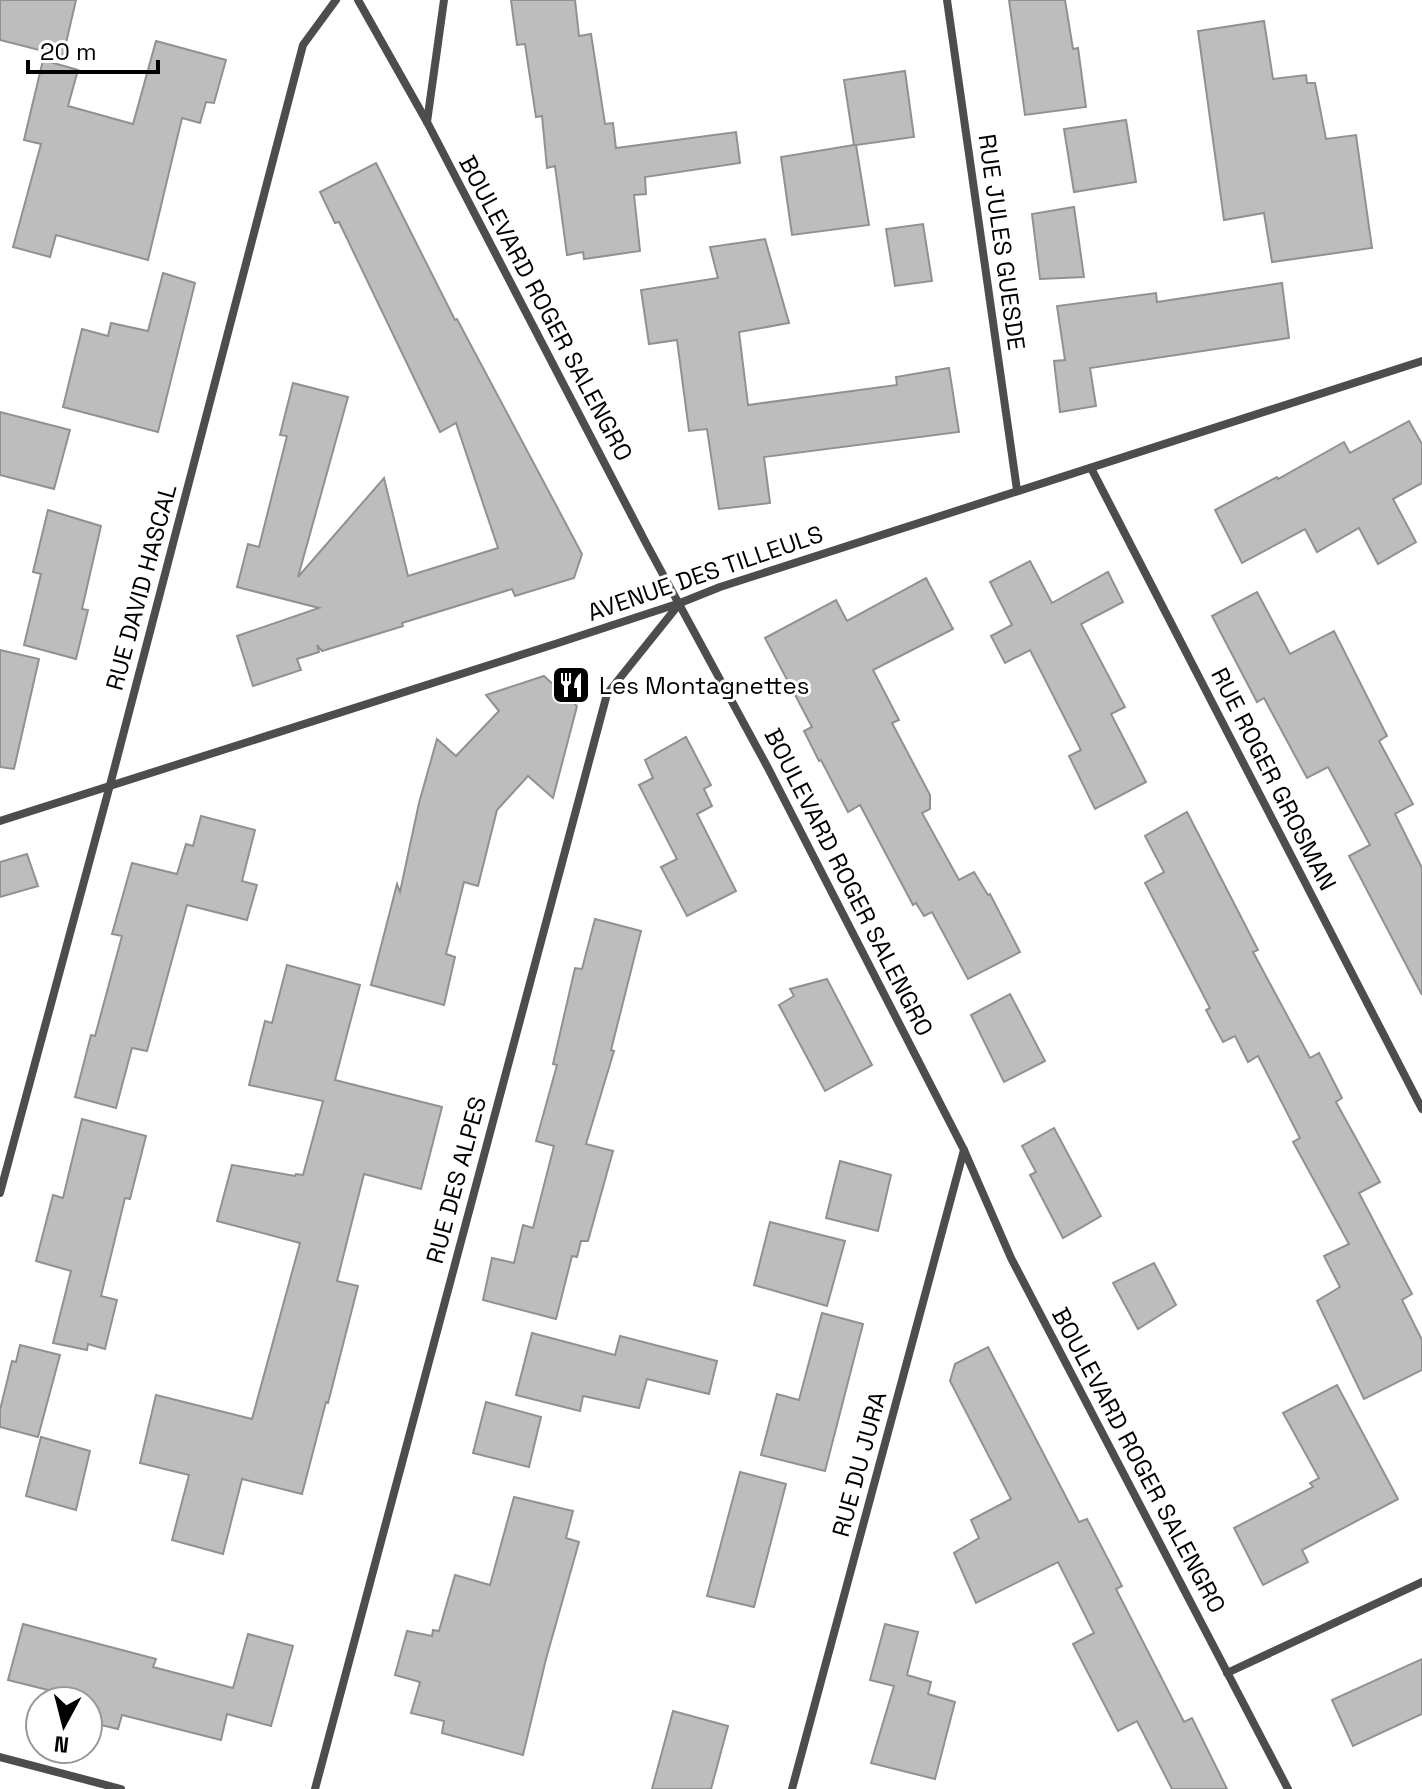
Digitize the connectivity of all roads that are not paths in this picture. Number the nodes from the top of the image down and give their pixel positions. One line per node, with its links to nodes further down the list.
1 (336, 0): 10 (street, RUE DAVID HASCAL)
2 (358, 0): 5 (street, BOULEVARD ROGER SALENGRO)
3 (444, 0): 5 (street)
4 (947, 0): 8 (street, RUE JULES GUESDE)
5 (427, 122): 9 (street, BOULEVARD ROGER SALENGRO)
6 (1422, 361): 7 (street, AVENUE DES TILLEULS)
7 (1091, 468): 8 (street, AVENUE DES TILLEULS); 12 (street, RUE ROGER GROSMAN)
8 (1017, 490): 9 (street, AVENUE DES TILLEULS)
9 (680, 603): 10 (street, AVENUE DES TILLEULS); 13 (street, BOULEVARD ROGER SALENGRO); 19 (street, RUE DES ALPES)
10 (110, 785): 11 (street, AVENUE DES TILLEULS); 14 (street, RUE DAVID HASCAL)
11 (0, 821)
12 (1422, 1109)
13 (964, 1150): 16 (street, BOULEVARD ROGER SALENGRO); 20 (street, RUE DU JURA)
14 (0, 1193)
15 (1422, 1582): 16 (street)
16 (1227, 1673): 21 (street, BOULEVARD ROGER SALENGRO)
17 (0, 1757): 18 (street)
18 (121, 1789)
19 (315, 1789)
20 (792, 1789)
21 (1288, 1789)

